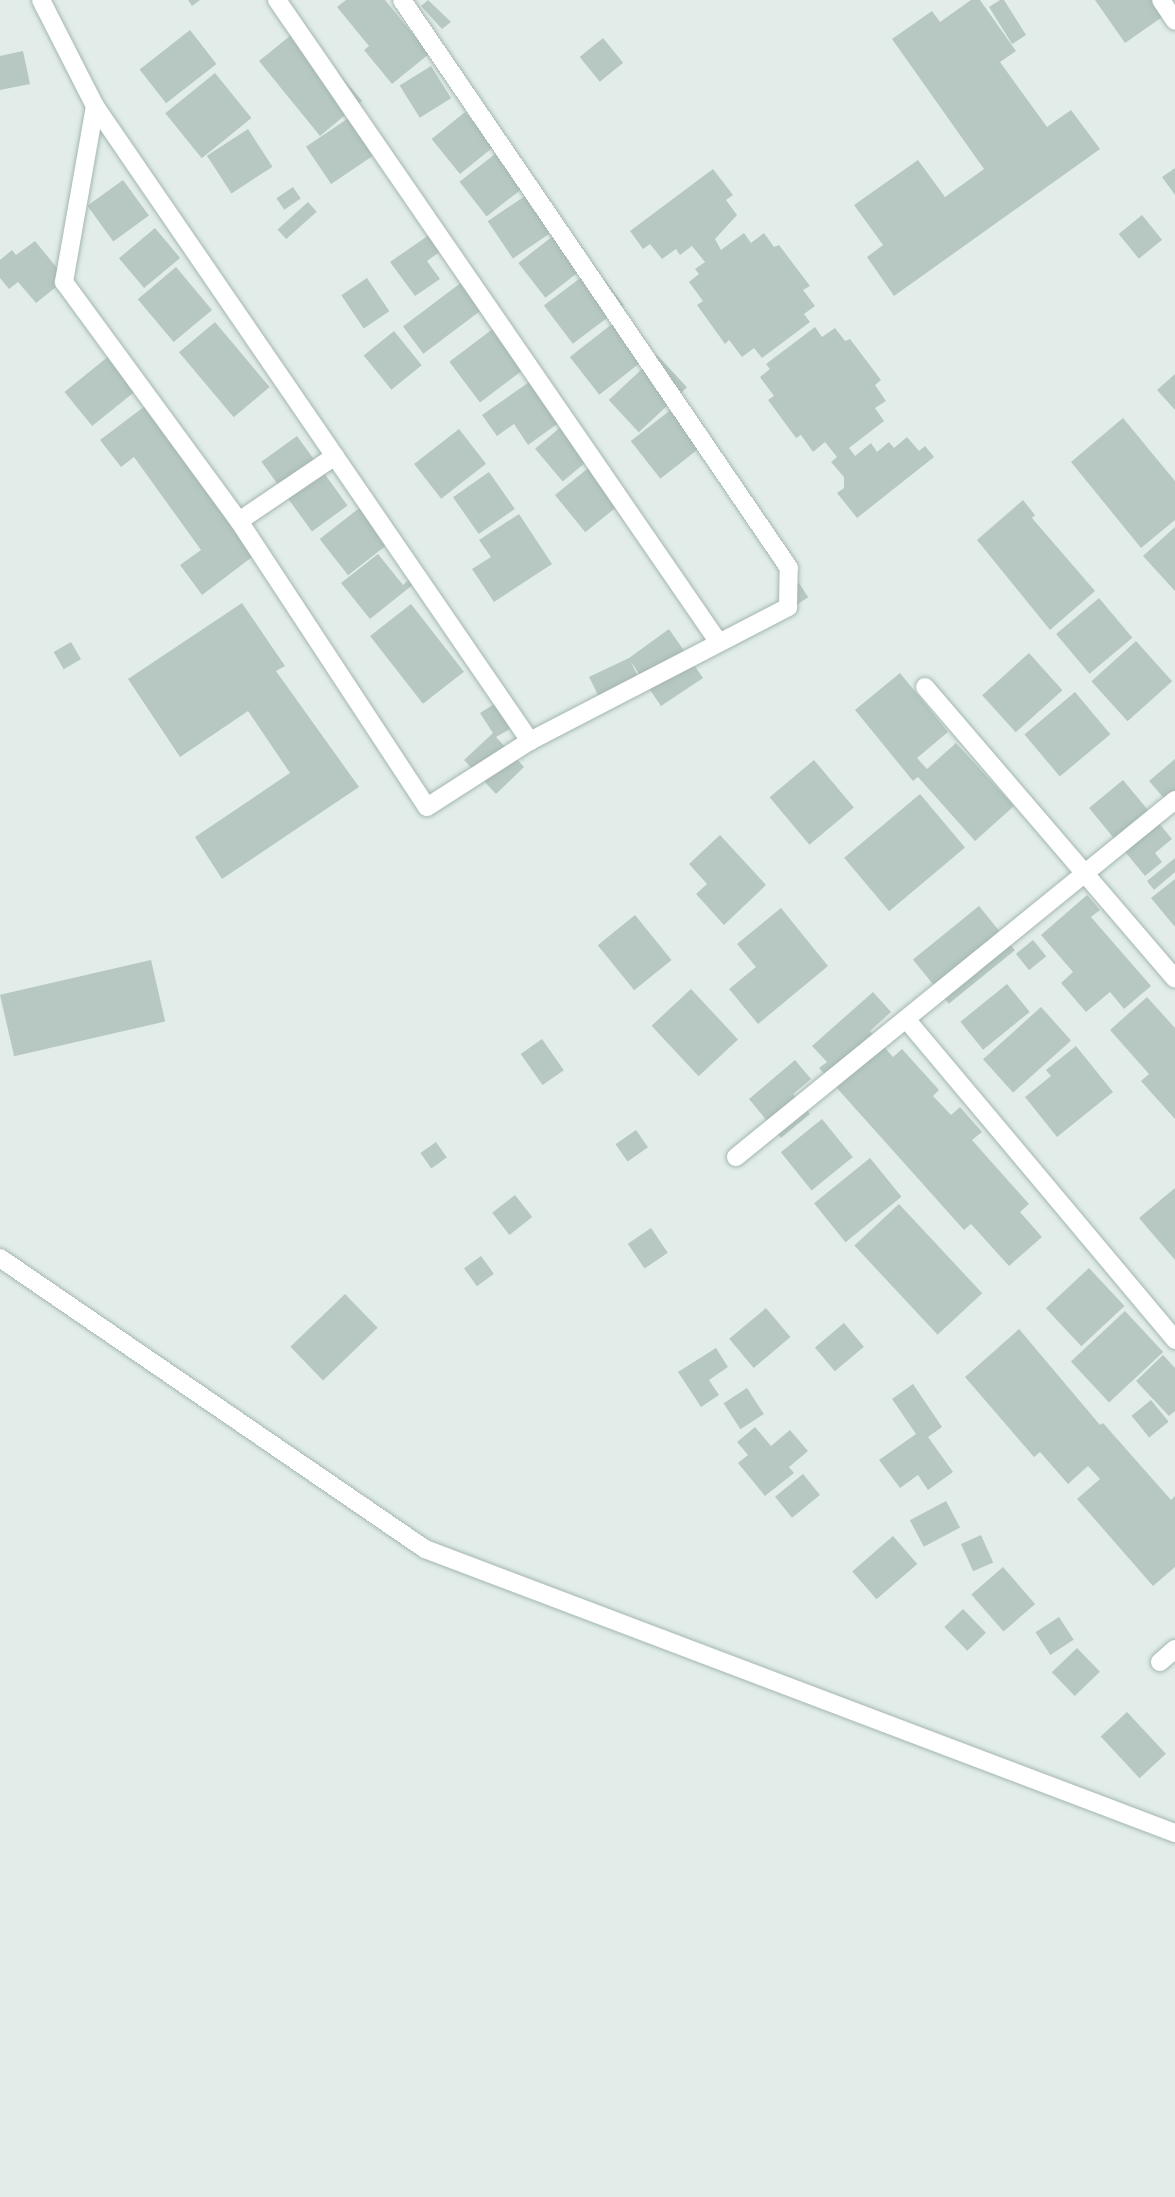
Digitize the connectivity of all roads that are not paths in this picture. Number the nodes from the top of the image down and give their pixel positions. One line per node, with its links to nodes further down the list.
1 (41, 0): 6 (street)
2 (277, 0): 9 (street)
3 (402, 0): 9 (street)
4 (1161, 0): 5 (street)
5 (1175, 21)
6 (95, 106): 7 (street); 8 (street)
7 (335, 456): 8 (street); 11 (street)
8 (239, 521): 11 (street)
9 (717, 640): 11 (street)
10 (925, 687): 13 (street)
11 (530, 741)
12 (1175, 800): 13 (street)
13 (1087, 872): 14 (street); 15 (street)
14 (1175, 979)
15 (906, 1019): 16 (street); 18 (street)
16 (736, 1157)
17 (0, 1258): 21 (street)
18 (1175, 1340)
19 (1175, 1649): 20 (street)
20 (1160, 1662)
21 (1175, 1833)

